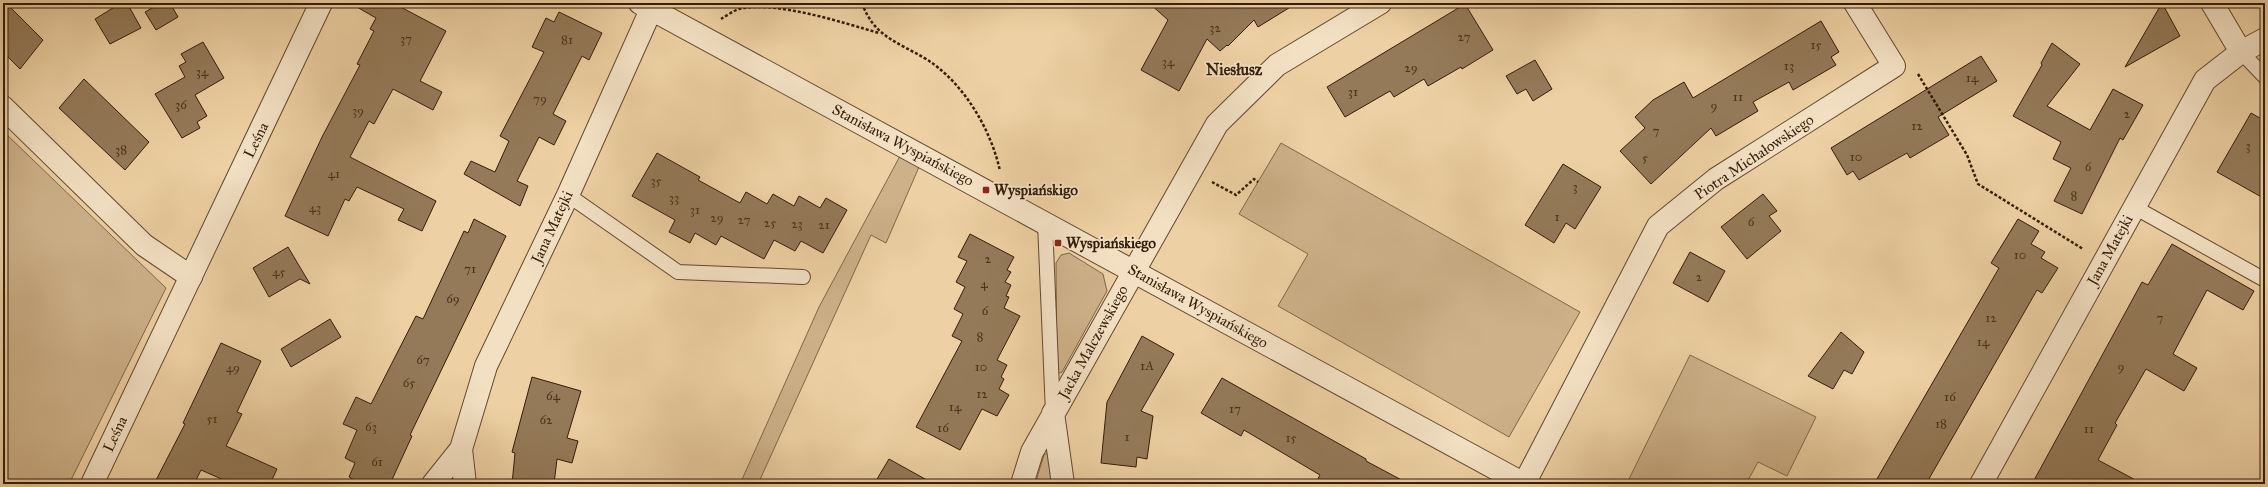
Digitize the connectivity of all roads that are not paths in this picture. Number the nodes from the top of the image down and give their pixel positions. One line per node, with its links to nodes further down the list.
1 (321, 3): 14 (street, Leśna)
2 (1380, 3): 13 (street, Jacka Malczewskiego)
3 (1855, 3): 24 (street, Piotra Michałowskiego)
4 (2212, 3): 7 (street)
5 (648, 5): 10 (street, Jana Matejki); 12 (street, Stanisława Wyspiańskiego)
6 (2265, 39): 7 (street, Jana Matejki)
7 (2241, 52): 8 (lane); 11 (street, Jana Matejki)
8 (2265, 77)
9 (3, 107): 14 (street)
10 (568, 195): 15 (lane); 18 (street, Jana Matejki)
11 (2134, 207): 16 (lane); 25 (street, Jana Matejki)
12 (1045, 223): 13 (street, Stanisława Wyspiańskiego); 17 (lane)
13 (1133, 270): 17 (street, Jacka Malczewskiego); 24 (street, Stanisława Wyspiańskiego)
14 (191, 277): 19 (street, Leśna)
15 (803, 277)
16 (2265, 280)
17 (1053, 413): 22 (street, Jacka Malczewskiego); 23 (street, Jacka Malczewskiego)
18 (461, 449): 20 (street, Jana Matejki); 21 (street, Jana Matejki)
19 (92, 484)
20 (434, 484)
21 (465, 484)
22 (1022, 484)
23 (1063, 484)
24 (1524, 484)
25 (1981, 484)

